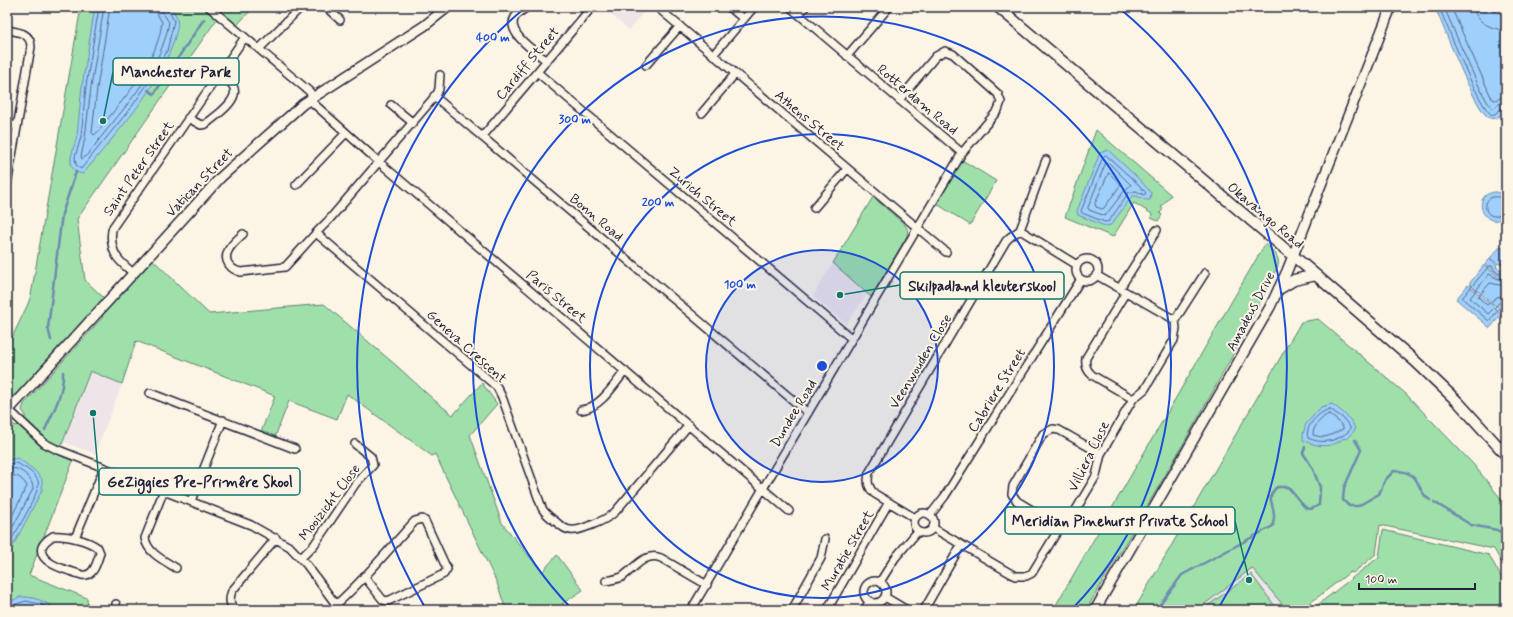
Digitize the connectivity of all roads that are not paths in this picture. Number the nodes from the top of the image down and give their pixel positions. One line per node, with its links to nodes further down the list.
1 (209, 7): 20 (street, Paris Street)
2 (301, 7): 21 (street)
3 (326, 7): 17 (street)
4 (527, 7): 24 (street)
5 (592, 7): 24 (street, Cardiff Street)
6 (657, 7): 18 (street, Athens Street)
7 (730, 7): 16 (street)
8 (754, 7): 16 (street)
9 (790, 7): 15 (street, Rotterdam Road)
10 (805, 7): 15 (street)
11 (889, 7): 23 (street)
12 (998, 7): 54 (main road, Okavango Road)
13 (1391, 7): 54 (street, Amadeus Drive)
14 (448, 8): 31 (street, Vatican Street)
15 (799, 15): 23 (street, Rotterdam Road)
16 (744, 19): 22 (street)
17 (340, 20)
18 (680, 26): 22 (street, Athens Street); 25 (street)
19 (7, 30): 38 (street)
20 (245, 37): 21 (street, Paris Street); 27 (street, Saint Peter Street)
21 (259, 49): 31 (street, Paris Street)
22 (713, 55): 28 (street, Athens Street)
23 (847, 56): 32 (street, Rotterdam Road)
24 (547, 61): 26 (street, Cardiff Street)
25 (646, 65)
26 (537, 72): 40 (street, Cardiff Street); 65 (street, Zurich Street)
27 (219, 74): 35 (street, Saint Peter Street); 35 (street, Saint Peter Street)
28 (735, 74): 34 (street); 44 (street, Athens Street)
29 (440, 75): 30 (street)
30 (434, 96): 36 (street); 40 (street, Bonn Road)
31 (311, 98): 39 (street, Paris Street); 56 (street, Vatican Street)
32 (899, 100): 41 (street, Rotterdam Road); 41 (street)
33 (391, 105): 36 (street)
34 (702, 113)
35 (188, 118): 56 (street, Saint Peter Street)
36 (412, 122): 43 (street)
37 (7, 124): 38 (street)
38 (17, 126): 45 (street)
39 (346, 133): 43 (street, Paris Street); 46 (street)
40 (482, 137): 71 (street, Bonn Road)
41 (962, 153): 48 (street, Rotterdam Road)
42 (1046, 160): 49 (street, Veenwouden Close)
43 (379, 162): 51 (street); 66 (street, Paris Street)
44 (847, 169): 47 (street); 48 (street, Athens Street)
45 (7, 185)
46 (296, 185)
47 (814, 208)
48 (918, 229): 53 (street, Athens Street); 65 (street, Dundee Road)
49 (1020, 230): 55 (street); 82 (street, Veenwouden Close)
50 (1157, 230): 61 (street)
51 (316, 233): 52 (street); 73 (street, Geneva Crescent)
52 (243, 234)
53 (946, 252)
54 (1293, 256): 59 (main road, Okavango Road); 62 (street, Amadeus Drive)
55 (1078, 265): 58 (street); 60 (street)
56 (133, 273): 69 (street, Vatican Street)
57 (1205, 273): 64 (street, Villiera Close)
58 (1096, 275): 60 (street); 61 (street)
59 (1316, 275): 62 (main road); 77 (main road, Okavango Road)
60 (1081, 279): 84 (street, Cabriere Street)
61 (1120, 288): 63 (street)
62 (1278, 289): 110 (street, Amadeus Drive)
63 (1126, 292): 64 (street); 68 (street)
64 (1175, 320): 68 (street, Villiera Close)
65 (852, 339): 71 (street, Dundee Road)
66 (625, 371): 70 (street); 73 (street, Paris Street)
67 (150, 394): 72 (street)
68 (1133, 399): 76 (street, Villiera Close)
69 (9, 407): 78 (street)
70 (581, 410)
71 (808, 413): 79 (street, Dundee Road)
72 (222, 420): 75 (street); 81 (street)
73 (689, 425): 79 (street, Paris Street)
74 (355, 444): 93 (street, Mooizicht Close)
75 (295, 449)
76 (1101, 454): 86 (street, Villiera Close); 86 (street)
77 (1506, 455)
78 (104, 468): 80 (street); 89 (street)
79 (764, 489): 83 (street, Paris Street); 98 (street, Dundee Road)
80 (164, 490): 81 (street); 94 (street)
81 (191, 501): 90 (street)
82 (889, 502): 85 (street, Veenwouden Close); 106 (street, Muratie Street)
83 (789, 511)
84 (931, 514): 85 (street); 87 (street)
85 (915, 518): 88 (street)
86 (1060, 527): 92 (street, Villiera Close)
87 (933, 528): 88 (street); 92 (street, Villiera Close)
88 (918, 531): 97 (street)
89 (75, 538): 89 (street)
90 (276, 538): 93 (street); 102 (street)
91 (825, 539): 105 (street)
92 (961, 545): 109 (street)
93 (302, 558): 101 (street)
94 (176, 568)
95 (364, 576): 95 (street); 101 (street)
96 (606, 581): 98 (street)
97 (880, 582): 99 (street); 100 (street)
98 (707, 585): 104 (street, Dundee Road)
99 (885, 597): 100 (street); 108 (street)
100 (870, 601): 107 (street)
101 (338, 607): 103 (street)
102 (234, 610)
103 (330, 610)
104 (691, 610)
105 (792, 610)
106 (826, 610)
107 (864, 610)
108 (907, 610)
109 (924, 610)
110 (1095, 610)

